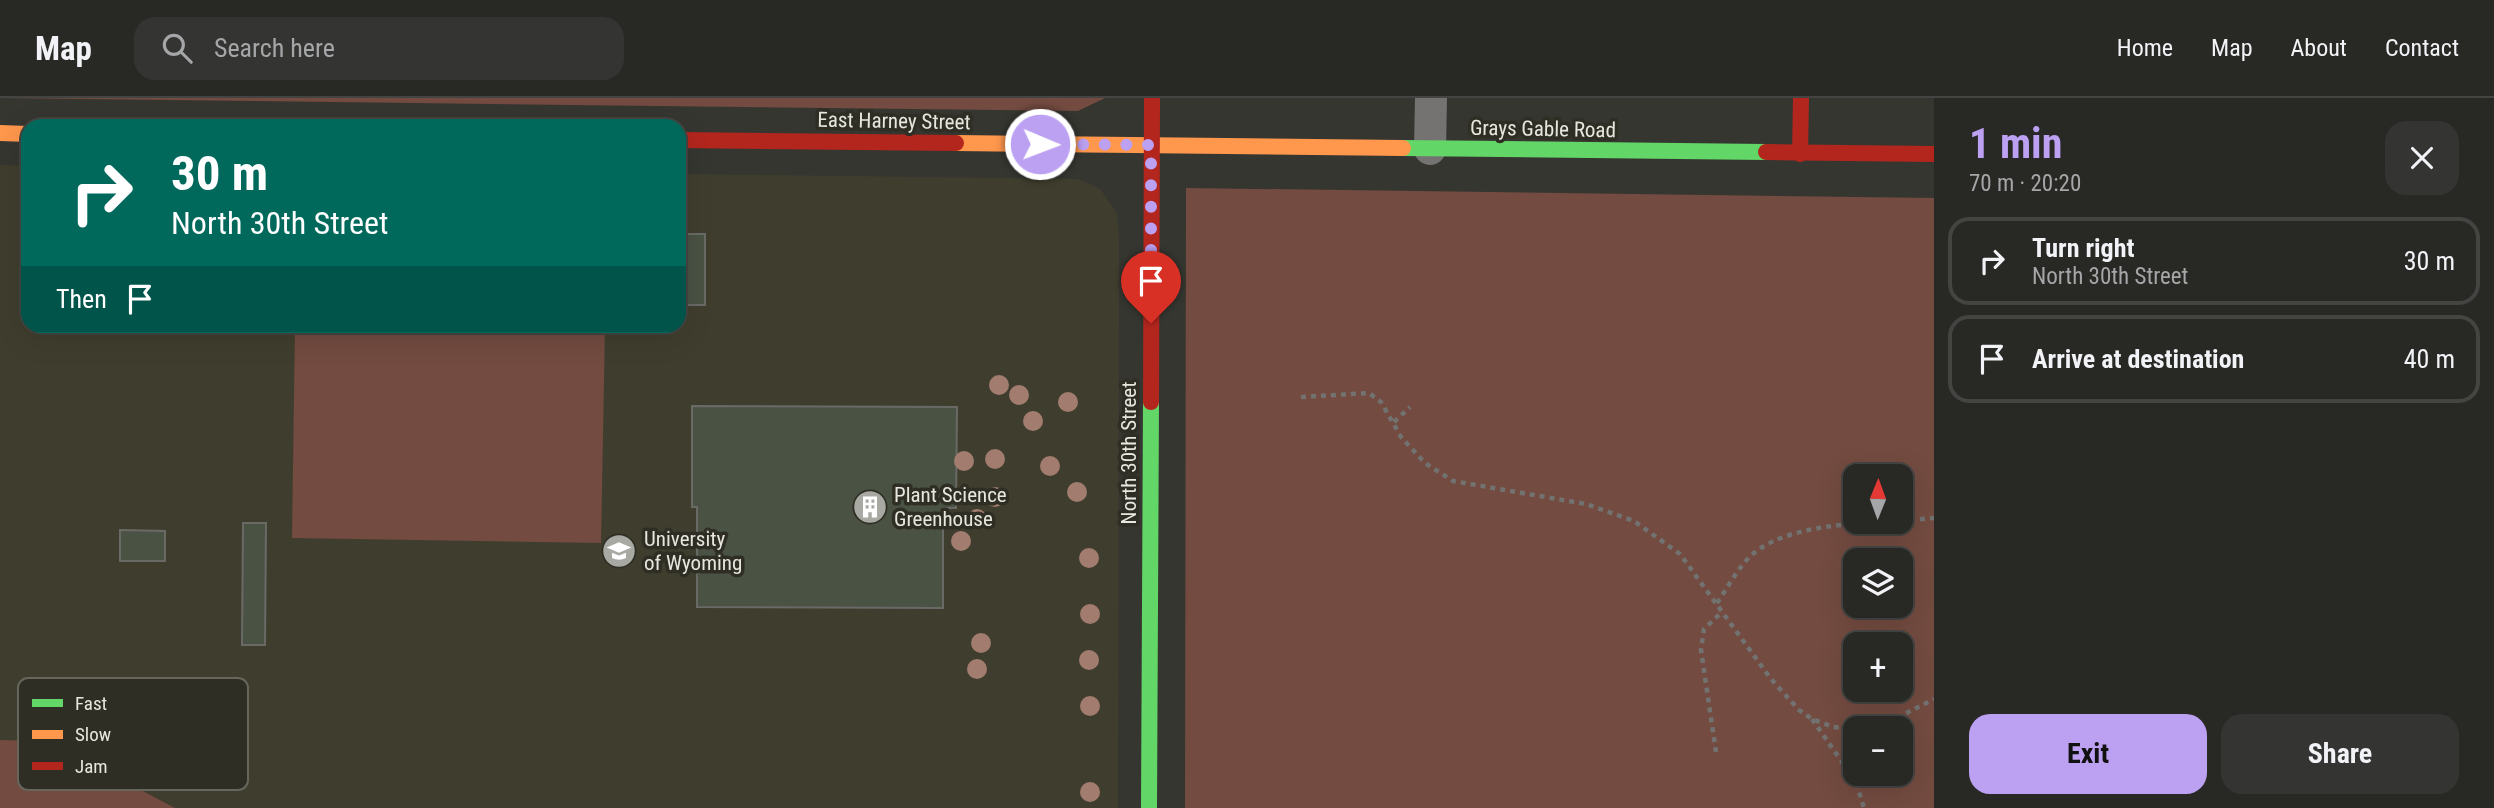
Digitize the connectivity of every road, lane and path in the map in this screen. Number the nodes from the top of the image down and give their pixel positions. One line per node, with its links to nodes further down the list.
1 (1152, 98): 7 (main road, North 30th Street)
2 (1431, 98): 8 (street)
3 (1801, 98): 9 (main road)
4 (0, 133): 5 (main road)
5 (21, 134)
6 (686, 140): 7 (main road, East Harney Street)
7 (1151, 145): 8 (main road, Grays Gable Road); 26 (main road, North 30th Street)
8 (1430, 149): 9 (main road, Grays Gable Road)
9 (1800, 154): 10 (main road, Grays Gable Road)
10 (1934, 155)
11 (1301, 397): 13 (path)
12 (1410, 407): 13 (path)
13 (1394, 422): 17 (path)
14 (1934, 519): 15 (path)
15 (1913, 520)
16 (1843, 524): 17 (path)
17 (1717, 603): 18 (path)
18 (1722, 612): 21 (path); 23 (path)
19 (1934, 699): 20 (path)
20 (1901, 716)
21 (1812, 719): 22 (path); 24 (path)
22 (1843, 727)
23 (1716, 752)
24 (1843, 763)
25 (1857, 786): 27 (path)
26 (1149, 808)
27 (1864, 808)

